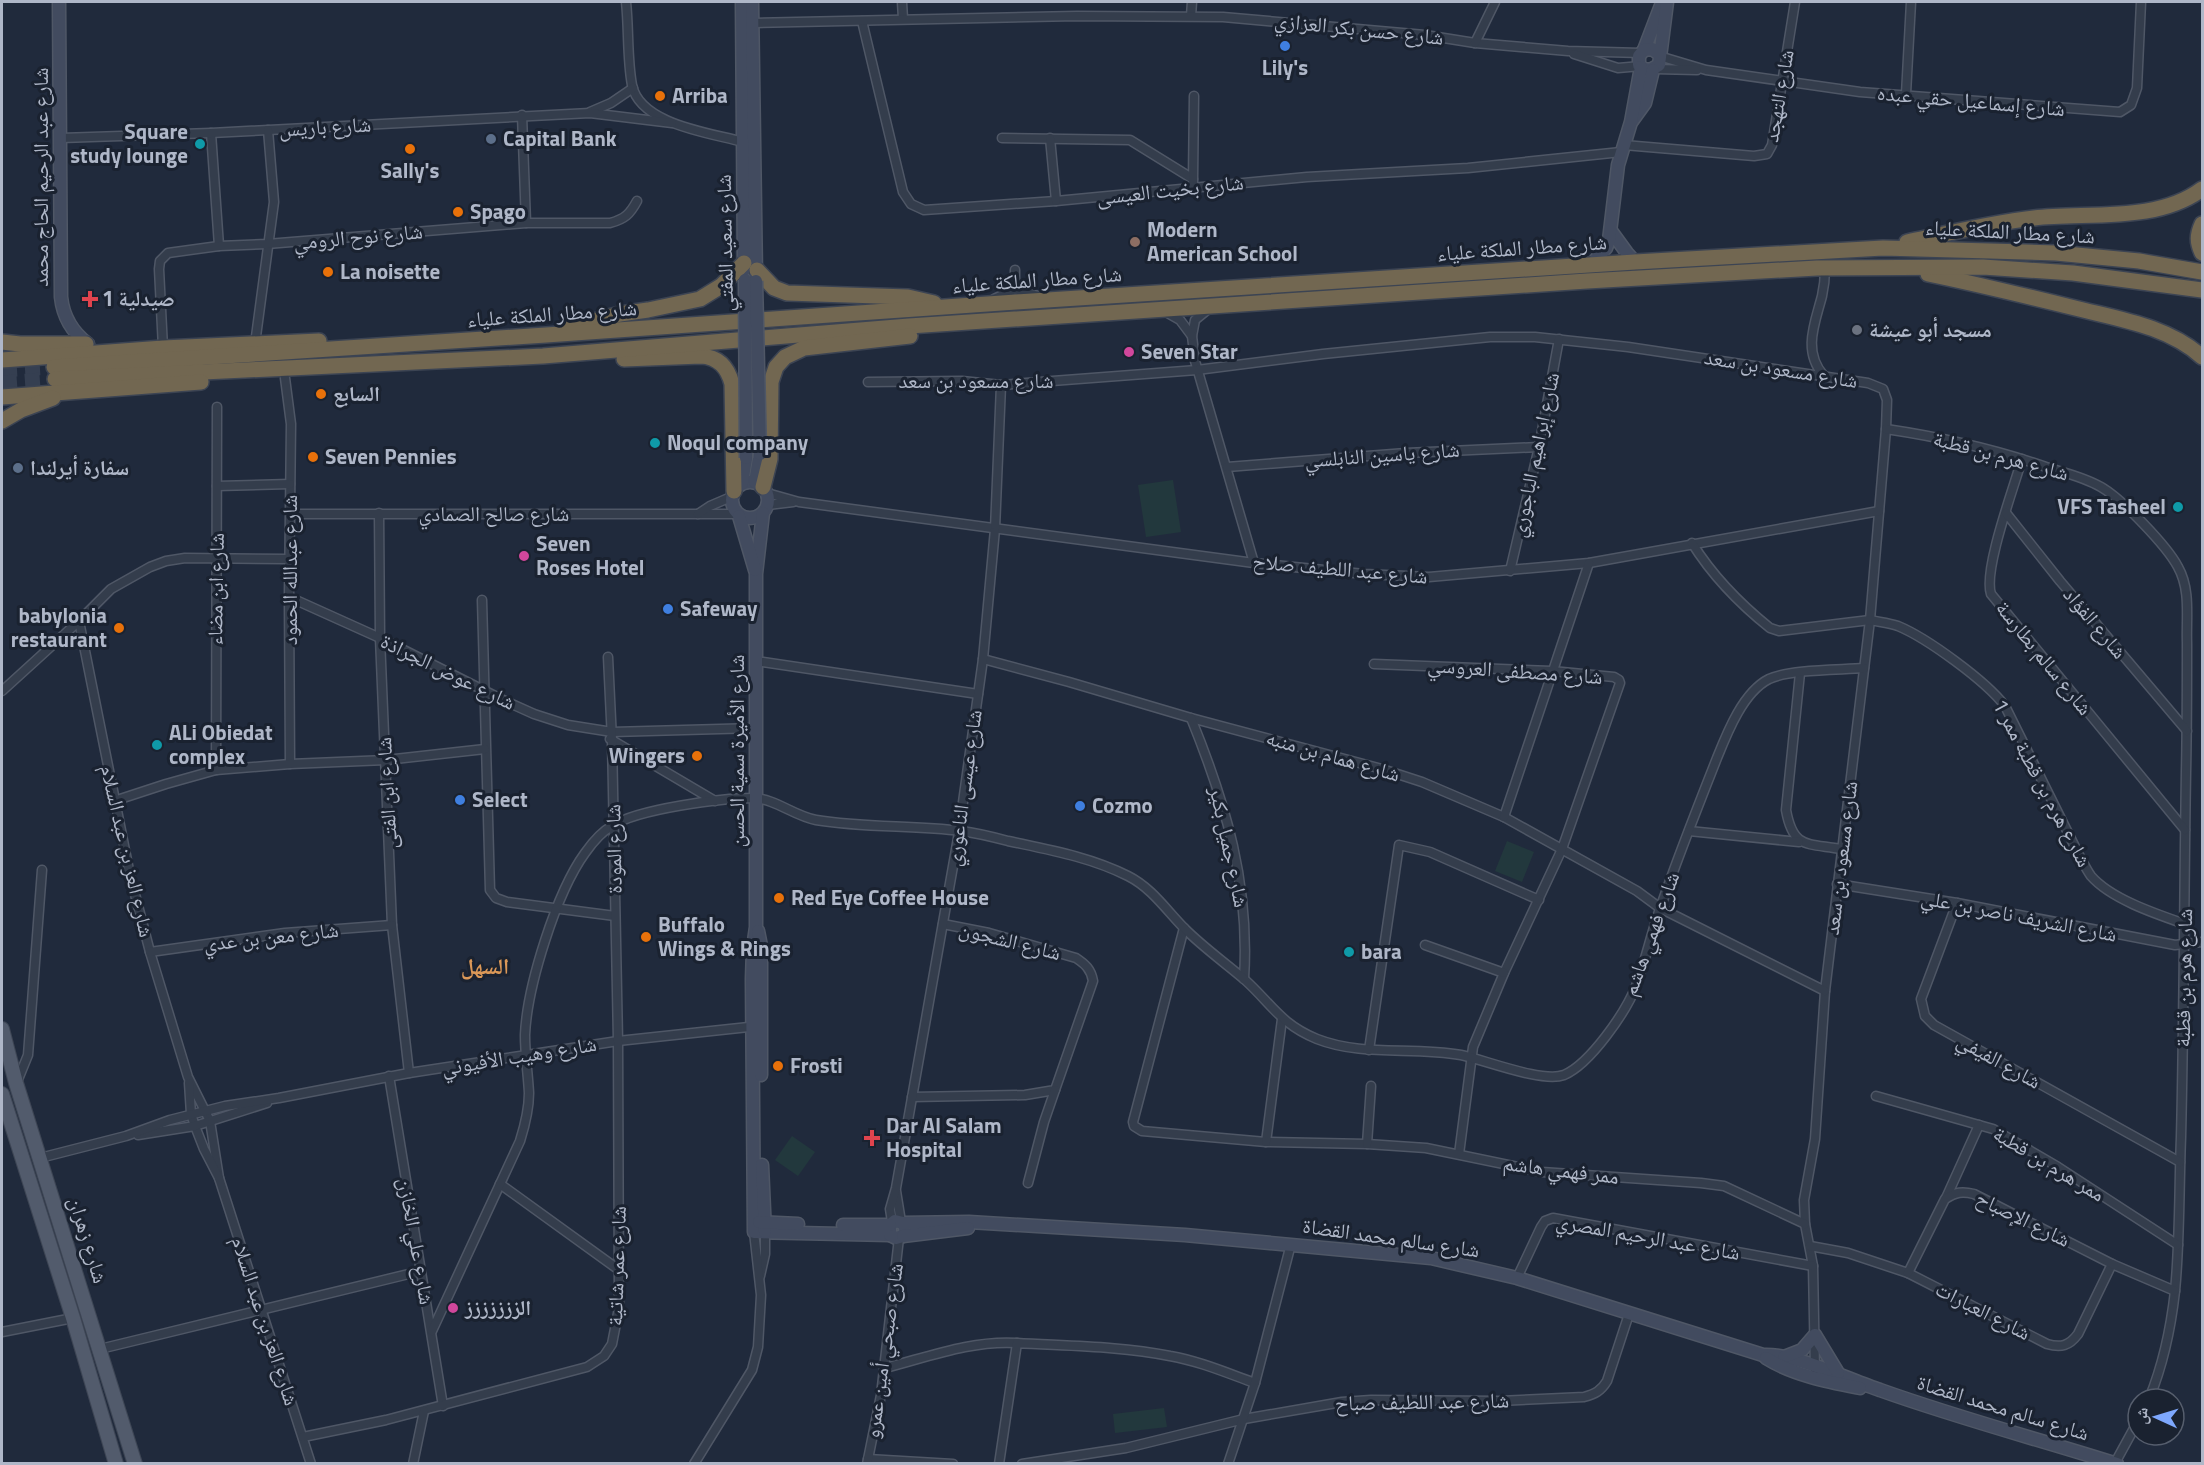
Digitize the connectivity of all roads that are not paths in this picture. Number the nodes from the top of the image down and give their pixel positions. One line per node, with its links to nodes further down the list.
1 (59, 2): 30 (street, شارع عبد الرحيم الحاج محمد)
2 (626, 2): 22 (street)
3 (742, 2): 33 (street, شارع سعيد المفتي)
4 (752, 2): 15 (street, شارع سعيد المفتي)
5 (902, 2): 13 (street)
6 (1192, 2): 12 (street)
7 (1495, 2): 16 (street)
8 (1665, 2): 18 (street); 19 (street)
9 (1795, 2): 21 (street, شارع التهجد)
10 (1911, 2): 23 (street)
11 (2141, 2): 23 (street, شارع إسماعيل حقي عبده)
12 (1191, 16): 13 (street, شارع حسن بكر العزازي); 16 (street, شارع حسن بكر العزازي)
13 (903, 19): 14 (street, شارع حسن بكر العزازي)
14 (862, 21): 15 (street, شارع حسن بكر العزازي); 38 (street, شارع بخيت العيسى)
15 (753, 23): 52 (street, شارع سعيد المفتي)
16 (1475, 43): 17 (street, شارع حسن بكر العزازي)
17 (1568, 51): 19 (street, شارع حسن بكر العزازي); 19 (street, شارع حسن بكر العزازي)
18 (1659, 55): 19 (street); 20 (street, شارع إسماعيل حقي عبده)
19 (1646, 62): 20 (street, شارع إسماعيل حقي عبده); 34 (street)
20 (1706, 70): 21 (street, شارع إسماعيل حقي عبده)
21 (1783, 82): 23 (street, شارع إسماعيل حقي عبده); 34 (street, شارع التهجد)
22 (633, 87): 25 (street, شارع باريس); 27 (street)
23 (1906, 94)
24 (1194, 96): 35 (street)
25 (590, 113): 26 (street, شارع باريس); 27 (street, شارع باريس)
26 (522, 115): 28 (street, شارع باريس); 39 (street)
27 (672, 123): 33 (street)
28 (268, 130): 29 (street, شارع باريس); 42 (street)
29 (211, 133): 30 (street, شارع باريس); 43 (street)
30 (61, 138): 65 (street, شارع عبد الرحيم الحاج محمد)
31 (1002, 138): 32 (street)
32 (1050, 138): 35 (street); 38 (street)
33 (743, 142): 52 (street, شارع سعيد المفتي)
34 (1623, 148): 35 (street, شارع بخيت العيسى); 41 (street)
35 (1193, 183): 38 (street, شارع بخيت العيسى)
36 (2202, 189): 44 (highway)
37 (637, 201): 39 (street, شارع نوح الرومي)
38 (1056, 201)
39 (526, 223): 42 (street, شارع نوح الرومي)
40 (2202, 224): 45 (highway)
41 (1611, 231): 46 (street); 47 (street)
42 (267, 244): 43 (street, شارع نوح الرومي); 66 (street)
43 (219, 246): 68 (street, شارع نوح الرومي)
44 (1882, 248): 46 (highway, شارع مطار الملكة علياء); 51 (highway, شارع مطار الملكة علياء)
45 (2202, 253)
46 (1635, 262): 47 (highway, شارع مطار الملكة علياء)
47 (1591, 265): 55 (highway, شارع مطار الملكة علياء)
48 (1889, 267): 49 (highway, شارع مطار الملكة علياء); 54 (highway, شارع مطار الملكة علياء); 71 (highway)
49 (1825, 268): 58 (highway, شارع مطار الملكة علياء); 75 (street)
50 (1015, 270): 53 (street)
51 (2202, 272)
52 (750, 274): 57 (highway); 61 (highway); 89 (street, شارع سعيد المفتي, bridge); 90 (street, شارع سعيد المفتي, bridge)
53 (1015, 289): 55 (street); 56 (street)
54 (2202, 290)
55 (1053, 299): 56 (highway, شارع مطار الملكة علياء)
56 (978, 305): 57 (highway, شارع مطار الملكة علياء)
57 (948, 307): 61 (highway, شارع مطار الملكة علياء)
58 (1211, 308): 59 (highway, شارع مطار الملكة علياء); 62 (street)
59 (1164, 310): 60 (highway, شارع مطار الملكة علياء); 62 (street)
60 (950, 324): 70 (highway, شارع مطار الملكة علياء); 90 (highway)
61 (546, 335): 67 (highway, شارع مطار الملكة علياء)
62 (1192, 336): 74 (street)
63 (1559, 339): 74 (street, شارع مسعود بن سعد); 75 (street, شارع مسعود بن سعد); 84 (street, شارع إبراهيم الباجوري)
64 (2, 342): 65 (highway)
65 (88, 344): 69 (highway)
66 (255, 344): 67 (highway); 68 (highway)
67 (376, 347): 73 (highway, شارع مطار الملكة علياء)
68 (163, 348): 69 (highway)
69 (128, 351): 72 (highway)
70 (543, 356): 73 (highway, شارع مطار الملكة علياء); 89 (highway)
71 (2202, 357)
72 (2, 360)
73 (367, 363): 76 (highway)
74 (1197, 370): 78 (street, شارع مسعود بن سعد); 86 (street)
75 (1824, 376): 83 (street, شارع مسعود بن سعد)
76 (285, 378): 79 (highway); 87 (street, شارع عبدالله الحمود)
77 (868, 382): 78 (street, شارع مسعود بن سعد)
78 (1001, 385): 97 (street, شارع عيسى الناعوري)
79 (68, 393): 80 (highway); 82 (highway)
80 (2, 397)
81 (217, 407): 88 (street, شارع ابن مضاء)
82 (2, 422)
83 (1886, 429): 85 (street, شارع هرم بن قطبة); 91 (street, شارع مسعود بن سعد)
84 (1539, 447): 86 (street, شارع ياسين النابلسي); 103 (street, شارع إبراهيم الباجوري)
85 (2022, 459): 93 (street, شارع سالم بطارسة); 122 (street, شارع هرم بن قطبة)
86 (1227, 467): 101 (street)
87 (290, 484): 88 (street); 94 (street, شارع عبدالله الحمود)
88 (217, 486): 99 (street, شارع ابن مضاء)
89 (736, 490): 90 (street); 95 (street, شارع صالح الصمادي); 96 (street, شارع الأميرة سمية الحسن)
90 (763, 496): 96 (street); 97 (street, شارع عبد اللطيف صلاح); 104 (street, شارع الأميرة سمية الحسن)
91 (1879, 511): 98 (street, شارع عبد اللطيف صلاح); 107 (street, شارع مسعود بن سعد)
92 (379, 513): 94 (street, شارع صالح الصمادي); 95 (street, شارع صالح الصمادي); 109 (street, شارع ابن الفتى)
93 (2006, 513): 122 (street, شارع الفؤاد); 134 (street, شارع سالم بطارسة)
94 (291, 514): 100 (street, شارع عبدالله الحمود)
95 (698, 514): 96 (street, شارع صالح الصمادي)
96 (738, 515): 104 (street, شارع الأميرة سمية الحسن)
97 (995, 529): 101 (street, شارع عبد اللطيف صلاح); 111 (street, شارع عيسى الناعوري)
98 (1692, 543): 102 (street, شارع عبد اللطيف صلاح); 107 (street)
99 (216, 558): 100 (street); 108 (street); 127 (street, شارع ابن مضاء)
100 (289, 559): 105 (street, شارع عبدالله الحمود)
101 (1254, 563): 103 (street, شارع عبد اللطيف صلاح)
102 (1589, 563): 103 (street, شارع عبد اللطيف صلاح); 115 (street)
103 (1510, 570)
104 (756, 574): 112 (street, شارع الأميرة سمية الحسن)
105 (289, 597): 109 (street, شارع عوض الجراذة); 126 (street, شارع عبدالله الحمود)
106 (482, 600): 118 (street)
107 (1870, 620): 114 (street, شارع مسعود بن سعد); 147 (street, شارع هرم بن قطبة ممر 1)
108 (79, 621): 117 (street); 129 (street, شارع العز بن عبد السلام)
109 (380, 638): 118 (street, شارع عوض الجراذة); 125 (street, شارع ابن الفتى)
110 (608, 657): 123 (street, شارع المودة)
111 (983, 659): 119 (street, شارع عيسى الناعوري); 120 (street, شارع همام بن منبه)
112 (756, 661): 119 (street); 121 (street, شارع الأميرة سمية الحسن)
113 (1374, 664): 115 (street, شارع مصطفى العروسي)
114 (1864, 668): 116 (street, شارع فهمي هاشم); 138 (street, شارع مسعود بن سعد)
115 (1552, 671): 131 (street); 137 (street, شارع مصطفى العروسي)
116 (1800, 673): 135 (street, شارع فهمي هاشم); 136 (street)
117 (2, 691)
118 (485, 691): 123 (street, شارع عوض الجراذة); 124 (street)
119 (978, 694): 133 (street, شارع عيسى الناعوري)
120 (1191, 718): 131 (street, شارع همام بن منبه); 155 (street, شارع جميل بكير)
121 (756, 728): 123 (street, شارع عوض الجراذة); 128 (street, شارع الأميرة سمية الحسن)
122 (2187, 731): 134 (street, شارع هرم بن قطبة)
123 (612, 736): 130 (street); 132 (street, شارع المودة)
124 (485, 749): 125 (street); 143 (street)
125 (386, 760): 126 (street); 148 (street, شارع ابن الفتى)
126 (290, 764): 127 (street)
127 (216, 770): 129 (street)
128 (757, 798): 130 (street); 133 (street, شارع فهمي هاشم); 158 (street, شارع الأميرة سمية الحسن)
129 (114, 801): 153 (street, شارع العز بن عبد السلام)
130 (715, 801): 132 (street)
131 (1504, 817): 137 (street, شارع همام بن منبه)
132 (614, 824): 143 (street); 145 (street, شارع المودة)
133 (959, 830): 146 (street, شارع عيسى الناعوري); 149 (street, شارع فهمي هاشم)
134 (2185, 830): 147 (street, شارع هرم بن قطبة)
135 (1689, 831): 136 (street); 144 (street, شارع فهمي هاشم)
136 (1803, 842): 138 (street)
137 (1562, 849): 141 (street); 144 (street, شارع همام بن منبه)
138 (1841, 849): 140 (street, شارع مسعود بن سعد)
139 (42, 870): 167 (street)
140 (1837, 884): 142 (street, شارع الشريف ناصر بن علي); 156 (street, شارع مسعود بن سعد)
141 (1539, 900): 154 (street); 161 (street)
142 (1957, 903): 152 (street, شارع الشريف ناصر بن علي); 184 (street, شارع الفيفي)
143 (557, 908): 145 (street); 162 (street)
144 (1660, 908): 156 (street, شارع همام بن منبه); 163 (street, شارع فهمي هاشم)
145 (615, 916): 160 (street, شارع المودة)
146 (943, 924): 169 (street, شارع الشجون); 171 (street, شارع عيسى الناعوري)
147 (2185, 924): 152 (street, شارع هرم بن قطبة)
148 (392, 925): 153 (street, شارع معن بن عدي); 164 (street, شارع ابن الفتى)
149 (1184, 928): 155 (street, شارع فهمي هاشم); 180 (street, ممر فهمي هاشم)
150 (2202, 943): 152 (street, شارع الشريف ناصر بن علي)
151 (1425, 945): 154 (street)
152 (2184, 946): 184 (street, شارع هرم بن قطبة)
153 (150, 952): 166 (street, شارع العز بن عبد السلام)
154 (1504, 973): 163 (street)
155 (1244, 979): 157 (street, شارع فهمي هاشم)
156 (1825, 990): 189 (street, شارع مسعود بن سعد)
157 (1282, 1019): 161 (street, شارع فهمي هاشم); 180 (street)
158 (757, 1026): 160 (street, شارع وهيب الأفيوني); 190 (street, شارع الأميرة سمية الحسن)
159 (2, 1029): 167 (main road, شارع زهران)
160 (618, 1041): 162 (street, شارع وهيب الأفيوني); 197 (street, شارع عمر شاتية)
161 (1370, 1050): 163 (street, شارع فهمي هاشم)
162 (525, 1056): 164 (street, شارع وهيب الأفيوني); 187 (street)
163 (1470, 1057): 182 (street)
164 (409, 1073): 165 (street, شارع وهيب الأفيوني)
165 (389, 1076): 173 (street, شارع وهيب الأفيوني); 198 (street, شارع علي الخازن)
166 (188, 1077): 174 (street, شارع العز بن عبد السلام); 175 (street, شارع العز بن عبد السلام)
167 (16, 1083): 183 (main road, شارع زهران)
168 (1371, 1086): 181 (street)
169 (1055, 1090): 171 (street); 186 (street, شارع الشجون)
170 (2, 1094): 204 (main road, شارع زهران)
171 (912, 1096): 191 (street, شارع عيسى الناعوري)
172 (1876, 1096): 177 (street, ممر هرم بن قطبة)
173 (279, 1098): 174 (street, شارع وهيب الأفيوني); 176 (street, شارع وهيب الأفيوني)
174 (205, 1110): 175 (street, شارع وهيب الأفيوني); 176 (street, شارع العز بن عبد السلام)
175 (191, 1114): 178 (street, شارع العز بن عبد السلام); 179 (street, شارع وهيب الأفيوني)
176 (210, 1121): 178 (street, شارع وهيب الأفيوني); 185 (street, شارع العز بن عبد السلام)
177 (1979, 1125): 188 (street); 193 (street, ممر هرم بن قطبة)
178 (195, 1126): 179 (street, شارع وهيب الأفيوني); 185 (street, شارع العز بن عبد السلام)
179 (126, 1136): 183 (street, شارع وهيب الأفيوني)
180 (1266, 1142): 181 (street, ممر فهمي هاشم)
181 (1367, 1144): 182 (street, ممر فهمي هاشم)
182 (1459, 1154): 189 (street, ممر فهمي هاشم)
183 (40, 1158): 209 (main road, شارع زهران)
184 (2180, 1162): 193 (street, شارع هرم بن قطبة)
185 (219, 1178): 202 (street, شارع العز بن عبد السلام)
186 (1028, 1183)
187 (500, 1184): 197 (street); 205 (street)
188 (1945, 1199): 195 (street, شارع الإصباح); 199 (street, شارع الإصباح)
189 (1805, 1224): 194 (street, شارع مسعود بن سعد)
190 (759, 1227): 191 (street, شارع سالم محمد القضاة); 224 (street, شارع الأميرة سمية الحسن)
191 (897, 1229): 192 (street, شارع سالم محمد القضاة); 212 (street, شارع صبحي أمين عمرو)
192 (1291, 1244): 200 (street, شارع سالم محمد القضاة); 215 (street)
193 (2178, 1245): 201 (street, شارع هرم بن قطبة)
194 (1810, 1246): 196 (street, شارع مسعود بن سعد); 199 (street, شارع العبارات)
195 (2112, 1264): 199 (street, شارع العبارات); 201 (street, شارع الإصباح)
196 (1813, 1266): 200 (street, شارع عبد الرحيم المصري); 207 (street, شارع مسعود بن سعد)
197 (619, 1270): 218 (street, شارع عمر شاتية)
198 (421, 1271): 202 (street); 205 (street, شارع علي الخازن)
199 (1908, 1273)
200 (1517, 1278): 203 (street, شارع سالم محمد القضاة)
201 (2175, 1291): 216 (street, شارع هرم بن قطبة)
202 (262, 1311): 209 (street); 221 (street, شارع العز بن عبد السلام)
203 (1629, 1314): 210 (street, شارع سالم محمد القضاة); 220 (street, شارع عبد اللطيف صباح)
204 (73, 1318): 206 (street); 226 (main road, شارع زهران)
205 (432, 1331): 218 (street, شارع علي الخازن)
206 (2, 1332)
207 (1815, 1335): 211 (street); 213 (street, شارع مسعود بن سعد); 214 (street)
208 (1017, 1343): 212 (street); 215 (street); 231 (street)
209 (100, 1349): 227 (main road, شارع زهران)
210 (1763, 1355): 211 (street, شارع سالم محمد القضاة); 213 (street, شارع سالم محمد القضاة)
211 (1783, 1357): 213 (street, شارع سالم محمد القضاة)
212 (885, 1368): 223 (street, شارع صبحي أمين عمرو)
213 (1815, 1372): 214 (street, شارع سالم محمد القضاة); 217 (street, شارع سالم محمد القضاة)
214 (1838, 1373): 217 (street, شارع سالم محمد القضاة)
215 (1255, 1383): 220 (street)
216 (2153, 1387)
217 (1878, 1390): 225 (street, شارع سالم محمد القضاة)
218 (443, 1406): 219 (street, شارع عمر شاتية)
219 (424, 1411): 221 (street, شارع عمر شاتية); 229 (street)
220 (1244, 1419): 232 (street, شارع عبد اللطيف صباح); 233 (street)
221 (303, 1437): 228 (street, شارع العز بن عبد السلام)
222 (2126, 1444): 225 (street)
223 (867, 1461): 230 (street)
224 (698, 1462)
225 (2116, 1463)
226 (116, 1464)
227 (135, 1464)
228 (311, 1464)
229 (413, 1464)
230 (953, 1464)
231 (999, 1464)
232 (1022, 1464)
233 (1228, 1464)

